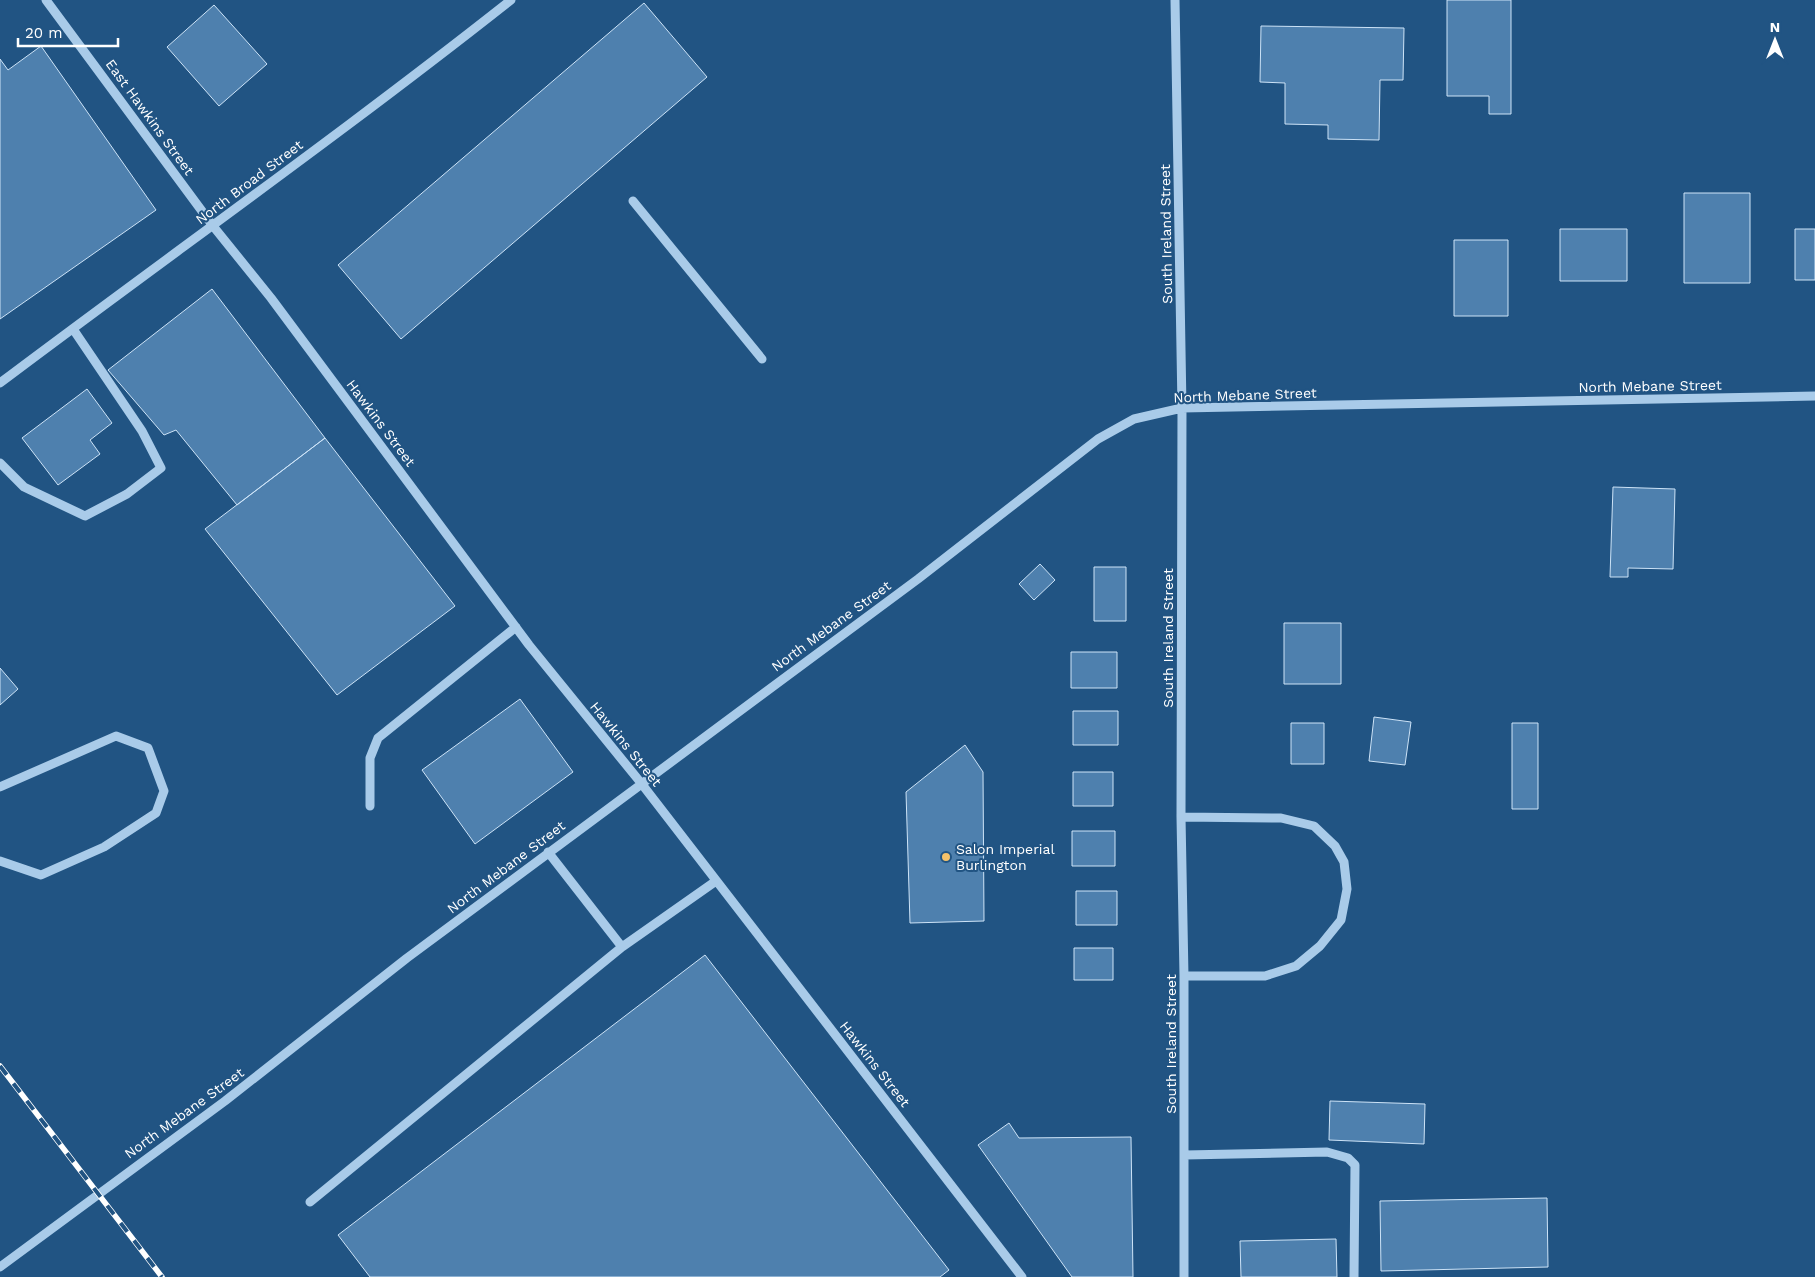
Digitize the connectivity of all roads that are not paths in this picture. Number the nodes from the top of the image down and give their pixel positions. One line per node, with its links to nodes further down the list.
1 (46, 0): 5 (street, East Hawkins Street)
2 (512, 0): 5 (street, North Broad Street)
3 (1175, 0): 10 (street, South Ireland Street)
4 (633, 201): 7 (street)
5 (213, 226): 6 (street, North Broad Street); 12 (street, Hawkins Street)
6 (73, 329): 8 (street, North Broad Street); 11 (street)
7 (762, 359)
8 (0, 384)
9 (1815, 396): 10 (street, North Mebane Street)
10 (1182, 408): 13 (street, North Mebane Street); 16 (street, South Ireland Street)
11 (0, 463)
12 (516, 627): 13 (street, Hawkins Street); 15 (street)
13 (641, 784): 17 (street, North Mebane Street); 19 (street, Hawkins Street)
14 (0, 787): 18 (street)
15 (370, 806)
16 (1181, 817): 21 (street, South Ireland Street); 21 (street)
17 (548, 852): 20 (street); 24 (street, North Mebane Street)
18 (0, 861)
19 (716, 881): 20 (street); 25 (street, Hawkins Street)
20 (622, 947): 23 (street)
21 (1184, 976): 22 (street, South Ireland Street)
22 (1185, 1155): 26 (street, South Ireland Street); 27 (street)
23 (310, 1202)
24 (0, 1267)
25 (1022, 1277)
26 (1184, 1277)
27 (1354, 1277)

